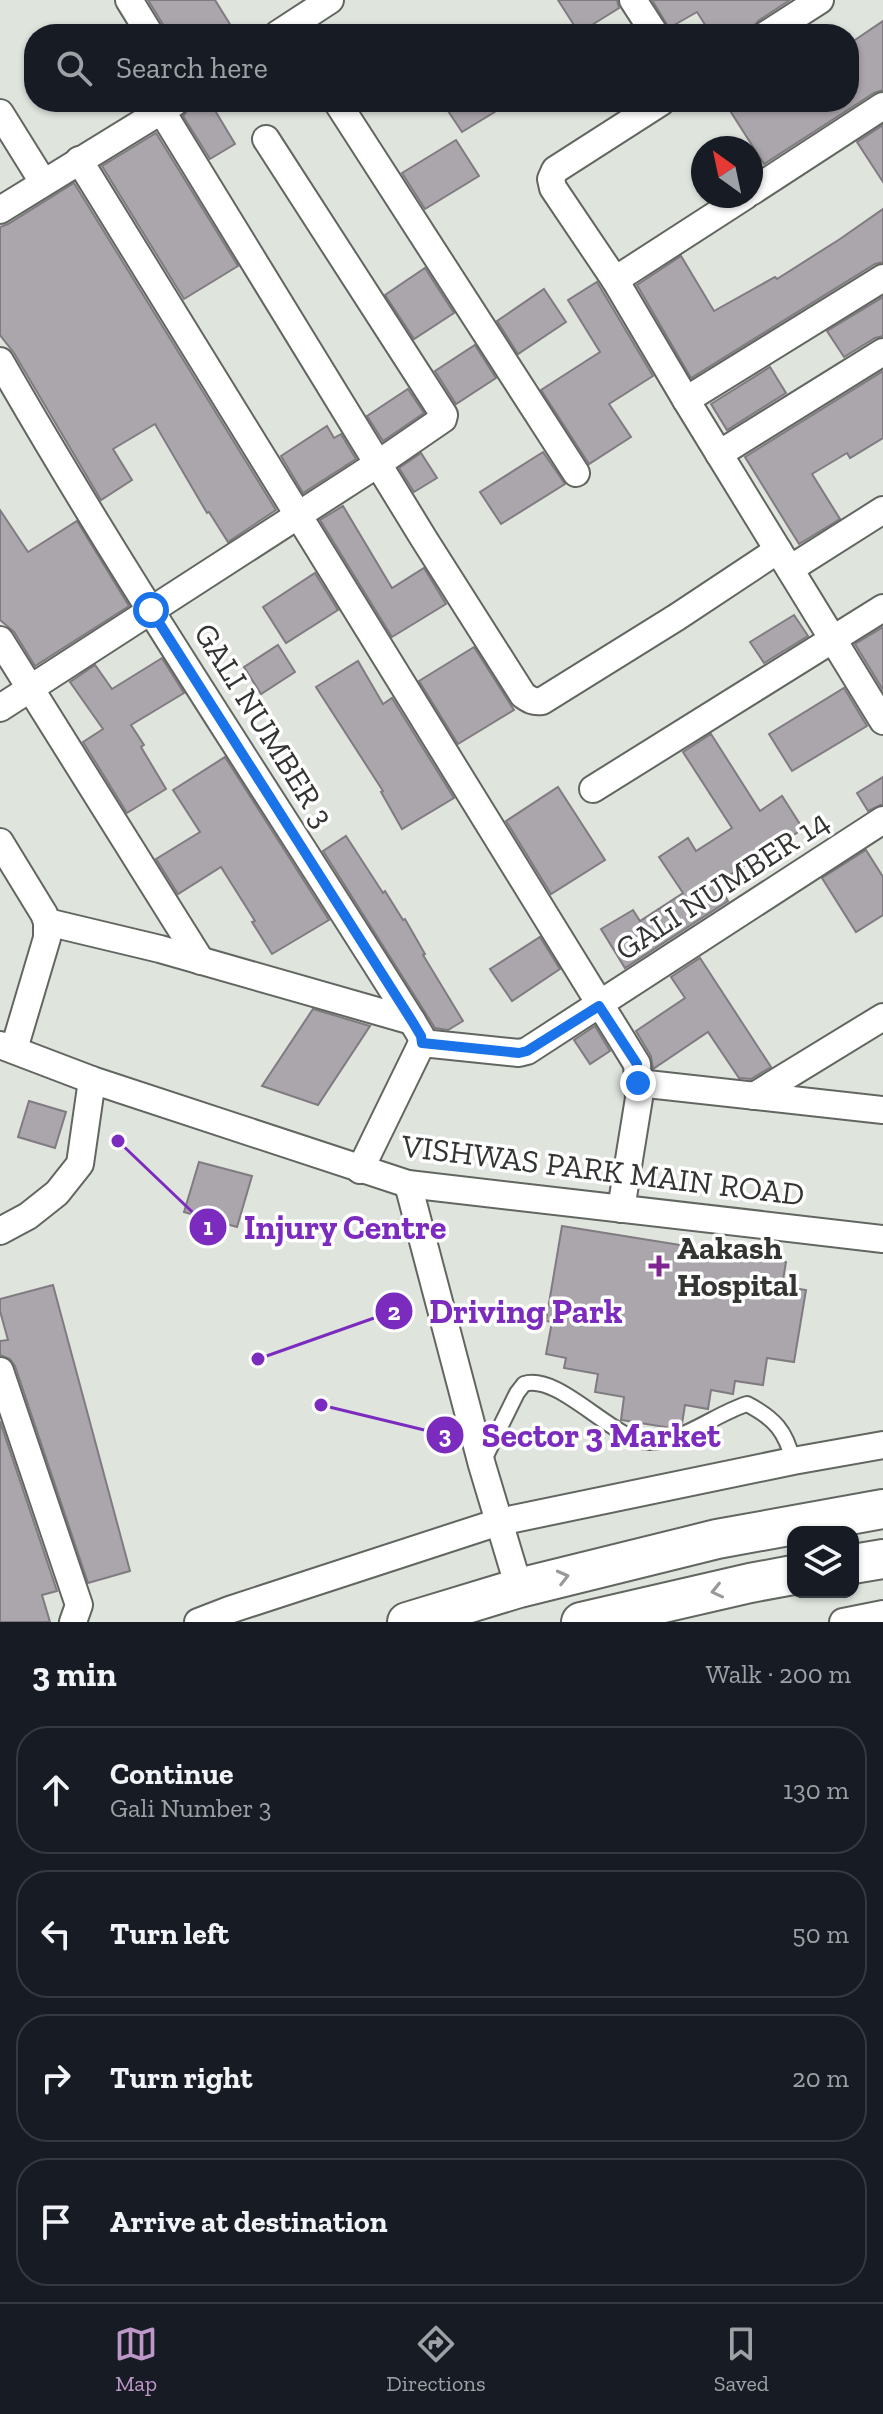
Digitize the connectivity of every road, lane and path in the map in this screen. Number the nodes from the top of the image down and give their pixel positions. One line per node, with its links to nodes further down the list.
1 (129, 0): 5 (street)
2 (330, 0): 6 (street)
3 (633, 0): 7 (street)
4 (820, 0): 8 (street)
5 (144, 24)
6 (298, 24)
7 (649, 24)
8 (783, 24)
9 (883, 106): 18 (street)
10 (158, 112): 16 (street)
11 (172, 112): 27 (street)
12 (343, 112): 28 (street)
13 (645, 112): 22 (street)
14 (0, 113): 17 (street)
15 (266, 139): 27 (street)
16 (79, 160): 17 (street); 30 (street)
17 (43, 182): 20 (street)
18 (763, 184)
19 (726, 208): 22 (street)
20 (0, 210)
21 (883, 278): 25 (street)
22 (615, 280): 25 (street)
23 (883, 352): 26 (street)
24 (0, 361): 33 (street, GALI NUMBER 3)
25 (686, 400): 26 (street)
26 (719, 454): 31 (street)
27 (379, 463): 30 (street); 31 (street)
28 (576, 473)
29 (883, 510): 31 (street)
30 (299, 516): 33 (street); 44 (street)
31 (784, 560): 35 (street)
32 (883, 608): 35 (street)
33 (151, 610): 36 (street); 46 (street, GALI NUMBER 3)
34 (0, 640): 36 (street)
35 (832, 640): 38 (street); 39 (street)
36 (31, 689): 37 (street); 43 (street)
37 (0, 708)
38 (880, 710)
39 (593, 789)
40 (883, 820): 44 (street, GALI NUMBER 14)
41 (0, 842): 42 (street)
42 (47, 922): 43 (street, GALI NUMBER 14); 47 (street)
43 (201, 961): 46 (street, GALI NUMBER 14)
44 (599, 1006): 46 (street, GALI NUMBER 14); 49 (street)
45 (883, 1017): 50 (street)
46 (417, 1032): 52 (street)
47 (7, 1047): 48 (street, VISHWAS PARK MAIN ROAD)
48 (92, 1080): 52 (street, VISHWAS PARK MAIN ROAD); 55 (street)
49 (638, 1083): 50 (street); 54 (street)
50 (754, 1096): 51 (street)
51 (883, 1110)
52 (360, 1170): 53 (street, VISHWAS PARK MAIN ROAD)
53 (408, 1184): 54 (street, VISHWAS PARK MAIN ROAD); 60 (street)
54 (621, 1209): 56 (street, VISHWAS PARK MAIN ROAD)
55 (0, 1231)
56 (883, 1239)
57 (0, 1371): 68 (street)
58 (883, 1445): 59 (street)
59 (793, 1461): 60 (lane); 62 (street)
60 (482, 1465): 62 (street)
61 (883, 1509): 66 (main road, one-way to 61)
62 (499, 1522): 66 (street); 69 (street)
63 (883, 1559): 64 (main road)
64 (859, 1563)
65 (787, 1576): 71 (main road, one-way to 71)
66 (519, 1588): 70 (main road)
67 (883, 1614): 72 (street)
68 (73, 1622)
69 (198, 1622)
70 (407, 1622)
71 (581, 1622)
72 (843, 1622)

